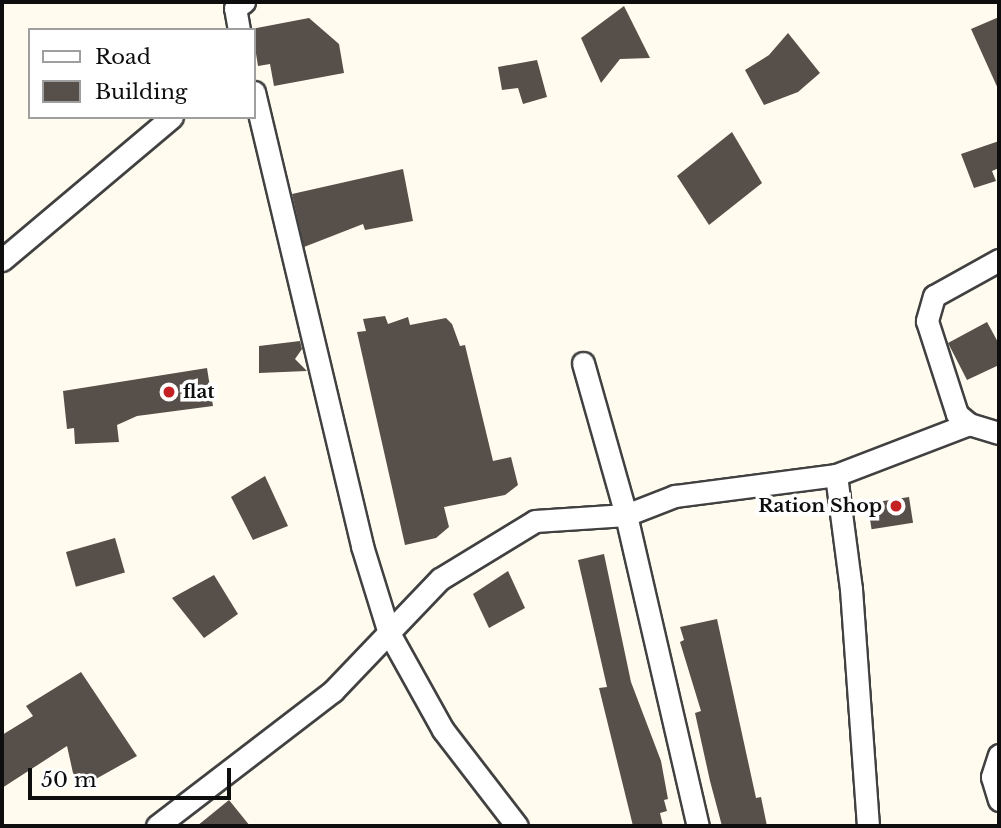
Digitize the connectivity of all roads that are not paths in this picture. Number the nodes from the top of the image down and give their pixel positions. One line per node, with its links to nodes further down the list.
1 (244, 2): 2 (street)
2 (239, 28)
3 (256, 100): 12 (street)
4 (170, 119): 5 (street)
5 (2, 260)
6 (999, 260): 8 (street)
7 (583, 363): 11 (street)
8 (969, 424): 9 (street); 10 (street)
9 (999, 433)
10 (836, 475): 11 (street); 18 (street)
11 (626, 515): 12 (street); 17 (street)
12 (389, 632): 15 (street); 16 (street)
13 (999, 755): 14 (street)
14 (999, 800)
15 (157, 826)
16 (517, 826)
17 (698, 826)
18 (868, 826)

